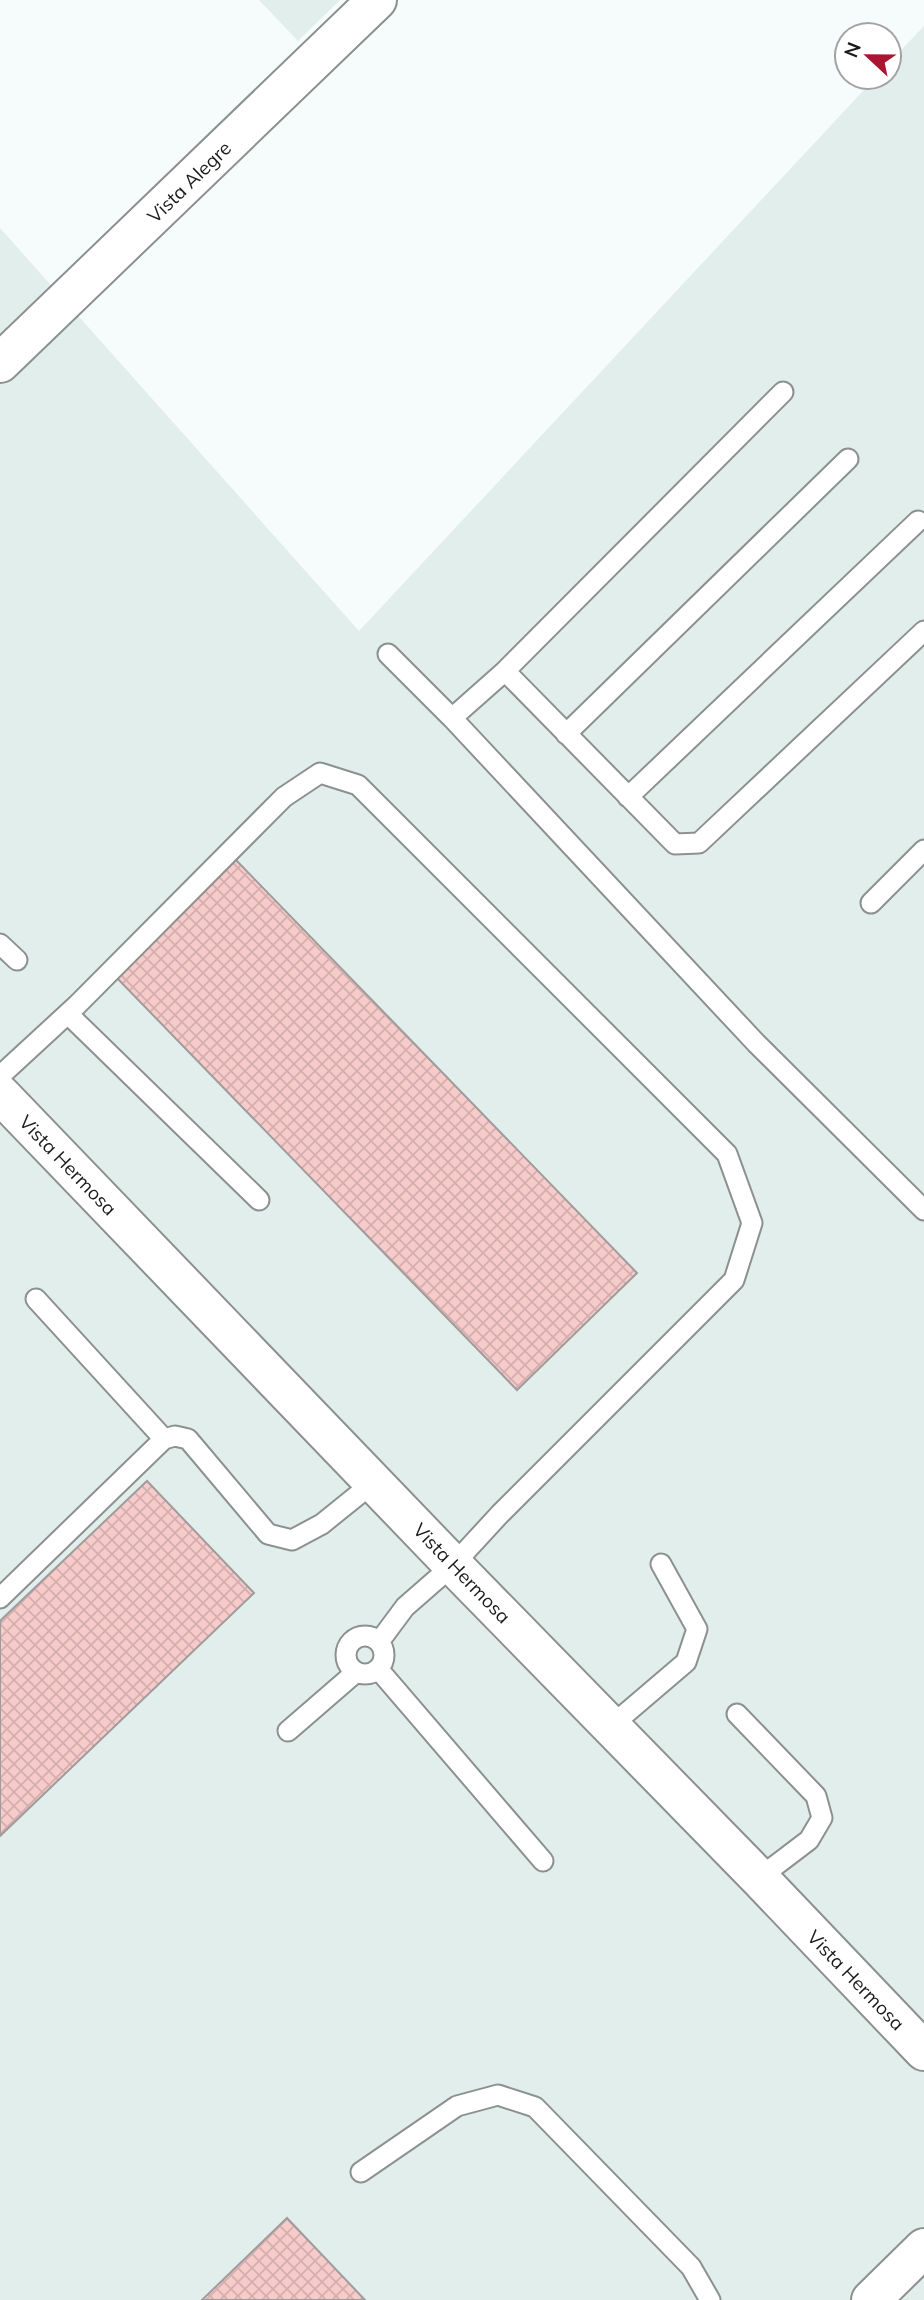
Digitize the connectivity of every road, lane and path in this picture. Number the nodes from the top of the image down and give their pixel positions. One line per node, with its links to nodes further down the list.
1 (377, 0): 2 (street, Vista Alegre)
2 (0, 363)
3 (783, 392): 8 (lane)
4 (848, 458): 10 (lane)
5 (918, 521): 11 (lane)
6 (924, 631): 11 (lane)
7 (388, 654): 9 (lane)
8 (505, 671): 9 (lane); 10 (lane)
9 (452, 718): 20 (lane)
10 (566, 734): 11 (lane)
11 (628, 797)
12 (924, 850): 13 (lane)
13 (871, 903)
14 (0, 944): 15 (lane)
15 (17, 960)
16 (68, 1014): 17 (lane); 19 (lane); 25 (lane)
17 (0, 1076)
18 (0, 1094): 23 (street, Vista Hermosa)
19 (259, 1200)
20 (924, 1210)
21 (36, 1299): 22 (lane)
22 (164, 1439): 23 (lane); 26 (lane)
23 (374, 1482): 25 (street, Vista Hermosa)
24 (660, 1564): 31 (lane)
25 (453, 1565): 27 (lane); 31 (street, Vista Hermosa)
26 (0, 1598)
27 (379, 1642): 28 (lane); 29 (lane)
28 (379, 1670): 29 (lane); 33 (lane)
29 (355, 1673): 32 (lane)
30 (737, 1714): 34 (lane)
31 (611, 1726): 34 (street, Vista Hermosa)
32 (288, 1731)
33 (543, 1861)
34 (759, 1878): 35 (street, Vista Hermosa)
35 (924, 2052)
36 (361, 2172): 38 (lane)
37 (924, 2248): 39 (street)
38 (709, 2300)
39 (871, 2300)

